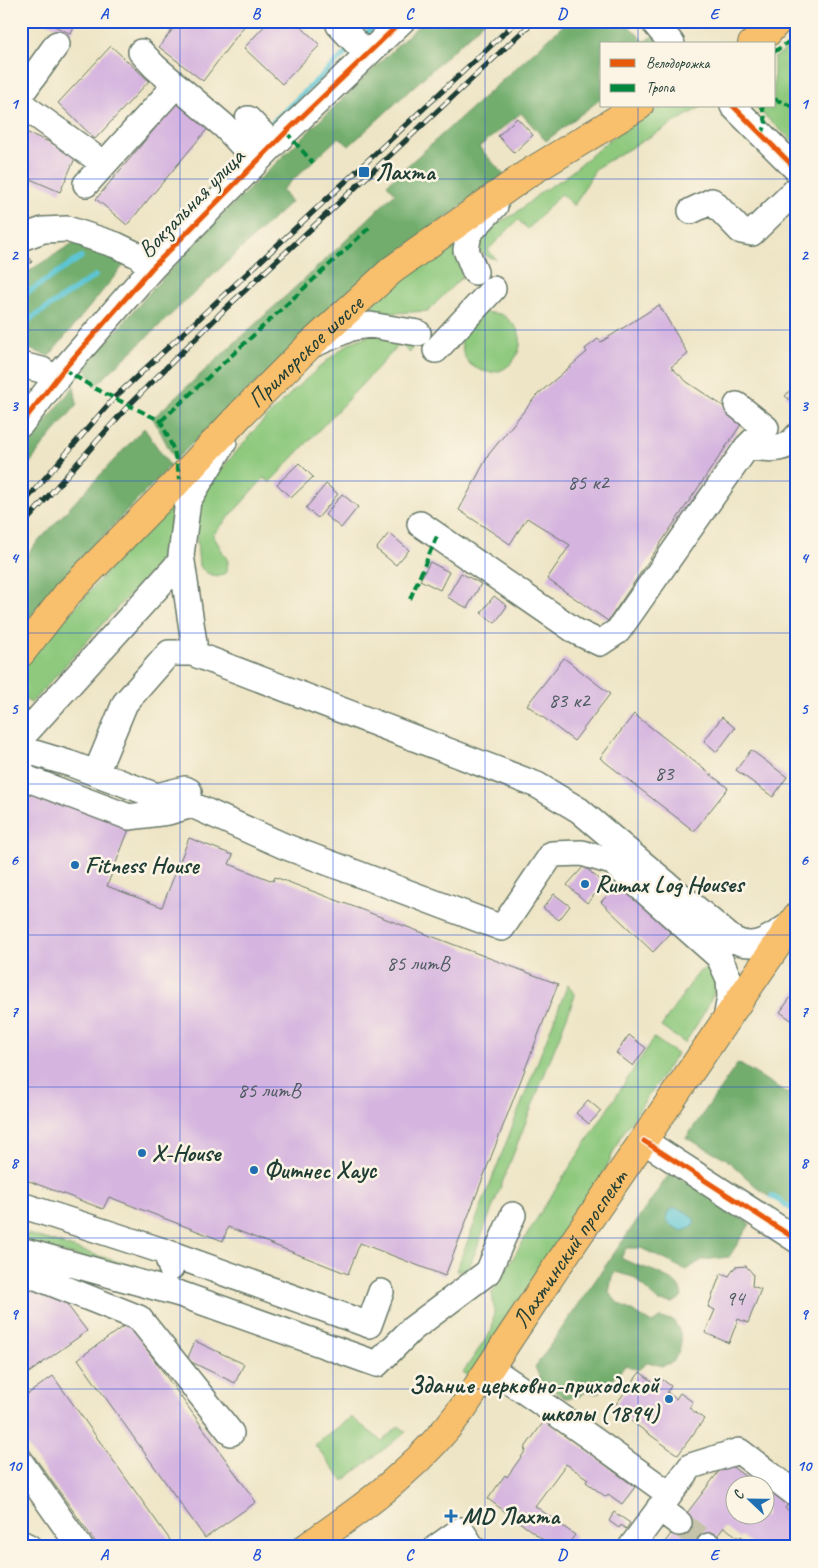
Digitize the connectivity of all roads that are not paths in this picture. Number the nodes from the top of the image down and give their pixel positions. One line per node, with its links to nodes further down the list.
1 (402, 21): 9 (street, Вокзальная улица)
2 (653, 21): 5 (street)
3 (778, 21): 6 (main road)
4 (339, 25): 9 (street)
5 (670, 42)
6 (755, 42)
7 (57, 44): 11 (street)
8 (141, 52): 10 (street)
9 (367, 54): 16 (street, Вокзальная улица)
10 (176, 85): 16 (street); 17 (street)
11 (21, 94)
12 (21, 104): 17 (street)
13 (636, 108): 19 (main road, Приморское шоссе)
14 (735, 108): 18 (street)
15 (248, 119): 16 (street)
16 (265, 153): 24 (street, Вокзальная улица)
17 (104, 164): 20 (street)
18 (797, 170)
19 (527, 174): 25 (street); 28 (main road, Приморское шоссе)
20 (86, 184)
21 (797, 190): 22 (street)
22 (690, 211)
23 (21, 238): 24 (street)
24 (152, 268): 31 (street, Вокзальная улица)
25 (475, 272)
26 (493, 289): 29 (street)
27 (418, 333): 28 (street)
28 (308, 347): 33 (main road, Приморское шоссе)
29 (436, 350)
30 (21, 365): 31 (street)
31 (56, 380): 34 (street, Вокзальная улица)
32 (737, 405): 36 (street)
33 (241, 414): 38 (street); 39 (main road, Приморское шоссе)
34 (21, 424)
35 (797, 436): 36 (street)
36 (747, 446): 37 (street)
37 (420, 524)
38 (182, 561): 40 (street); 41 (street)
39 (21, 652)
40 (181, 653): 44 (street); 46 (street)
41 (21, 738)
42 (21, 749): 44 (street)
43 (21, 773): 45 (street)
44 (96, 773): 45 (street)
45 (310, 856): 47 (street)
46 (794, 920): 47 (main road, Лахтинский проспект)
47 (726, 1019): 48 (main road, Лахтинский проспект)
48 (644, 1141): 51 (street); 57 (main road, Лахтинский проспект)
49 (21, 1205): 53 (street)
50 (513, 1215): 56 (street)
51 (797, 1240)
52 (21, 1250): 56 (street)
53 (166, 1252): 55 (street); 56 (street)
54 (21, 1271): 58 (street)
55 (381, 1292)
56 (180, 1294)
57 (490, 1368): 61 (street); 66 (main road, Лахтинский проспект)
58 (231, 1433)
59 (21, 1463): 65 (street)
60 (797, 1495): 61 (street)
61 (664, 1501): 62 (street); 69 (street)
62 (679, 1523)
63 (21, 1543): 64 (street)
64 (29, 1547)
65 (80, 1547)
66 (307, 1547)
67 (437, 1547): 68 (street)
68 (472, 1547)
69 (631, 1547)

